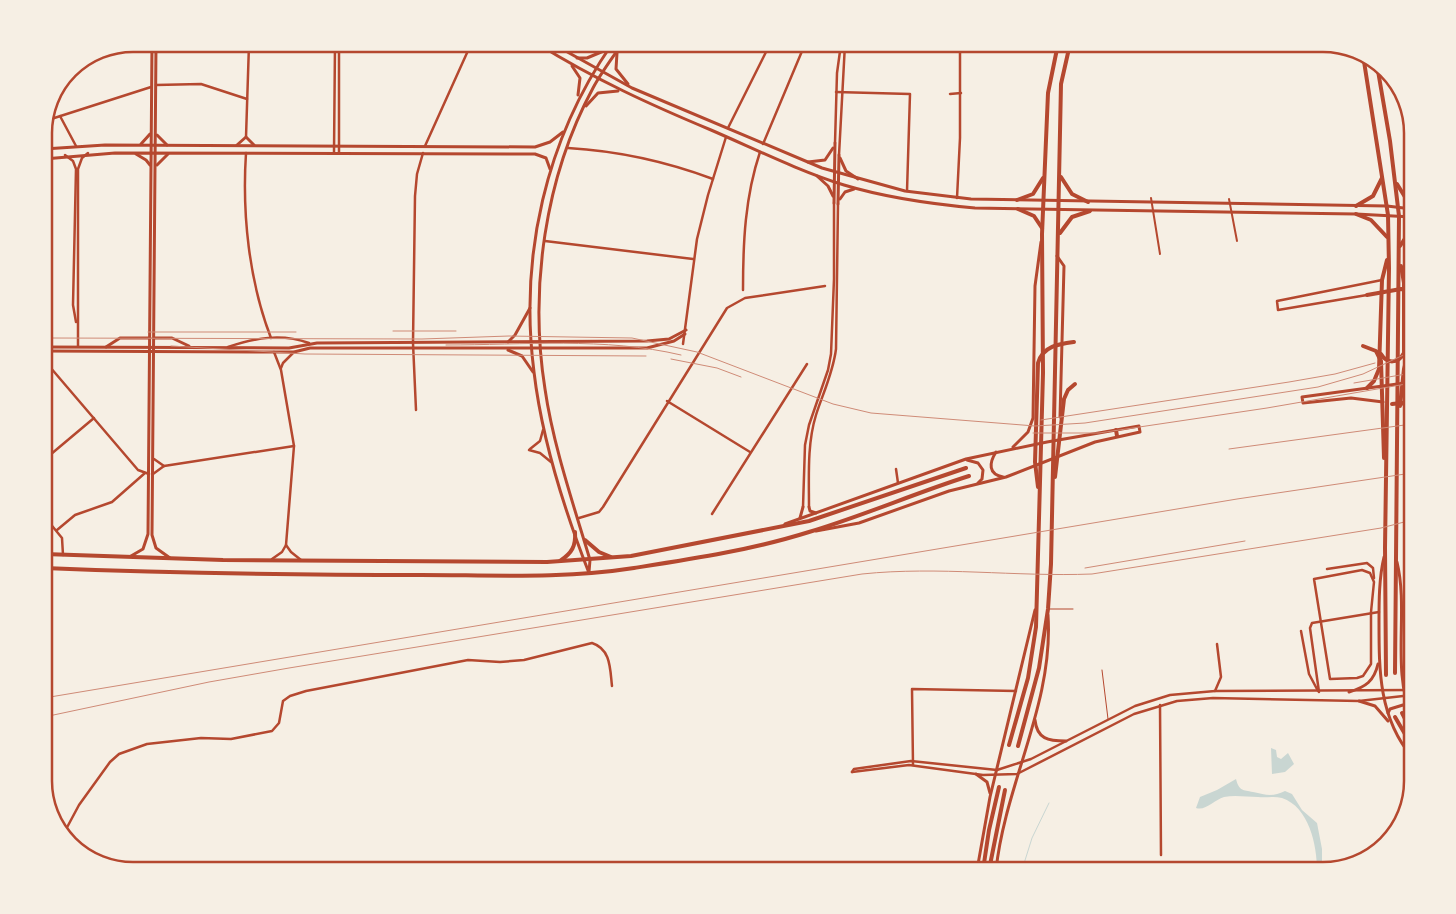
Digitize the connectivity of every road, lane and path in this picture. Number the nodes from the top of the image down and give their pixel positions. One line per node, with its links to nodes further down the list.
1 (152, 52): 29 (main road)
2 (156, 52): 28 (main road)
3 (248, 52): 36 (street)
4 (335, 52): 52 (street)
5 (339, 52): 52 (street)
6 (467, 52): 57 (street)
7 (551, 52): 21 (main road)
8 (566, 52): 20 (main road)
9 (600, 52): 20 (main road)
10 (606, 52): 23 (main road)
11 (617, 52): 24 (main road)
12 (618, 52): 30 (main road)
13 (766, 52): 41 (street)
14 (802, 52): 48 (street)
15 (840, 52): 32 (street)
16 (844, 52): 33 (street)
17 (960, 52): 34 (street)
18 (1056, 52): 75 (main road)
19 (1068, 52): 81 (main road)
20 (574, 57): 23 (main road)
21 (570, 64): 25 (main road); 37 (main road)
22 (1364, 64): 79 (main road)
23 (594, 69): 24 (main road); 25 (main road)
24 (602, 73): 27 (main road); 30 (main road)
25 (590, 75): 27 (main road); 37 (main road)
26 (1378, 75): 82 (main road)
27 (598, 80): 31 (main road); 38 (main road)
28 (156, 86): 36 (street); 43 (main road)
29 (151, 87): 39 (street); 42 (main road)
30 (632, 88): 41 (main road)
31 (621, 91): 38 (main road); 46 (main road)
32 (836, 92): 33 (street); 47 (street)
33 (841, 92): 70 (street); 90 (street)
34 (961, 93): 35 (street); 92 (street)
35 (950, 94)
36 (247, 98): 45 (street)
37 (578, 99): 44 (main road)
38 (582, 111): 58 (main road)
39 (60, 116): 40 (street); 53 (street)
40 (54, 118)
41 (728, 128): 48 (main road)
42 (151, 132): 49 (main road); 54 (main road)
43 (156, 132): 55 (main road); 56 (main road)
44 (563, 132): 57 (main road); 76 (main road)
45 (246, 137): 50 (main road); 51 (main road)
46 (726, 137): 62 (main road); 83 (street)
47 (835, 143): 72 (main road); 78 (main road)
48 (763, 144): 72 (main road)
49 (137, 145): 53 (main road); 54 (main road)
50 (237, 145): 51 (main road); 56 (main road)
51 (254, 145): 52 (main road)
52 (336, 145): 57 (main road); 61 (street)
53 (76, 146): 59 (main road)
54 (151, 146): 55 (main road); 60 (main road)
55 (156, 146): 56 (main road); 65 (main road)
56 (170, 146)
57 (425, 146)
58 (568, 148): 83 (street); 121 (main road)
59 (53, 149)
60 (151, 152): 64 (main road); 65 (main road); 73 (main road)
61 (336, 152): 67 (main road); 68 (main road)
62 (760, 152): 77 (main road); 134 (street)
63 (88, 153): 64 (main road); 69 (main road); 137 (street)
64 (133, 153): 73 (main road)
65 (156, 153): 66 (main road); 74 (main road)
66 (170, 153): 67 (main road); 74 (main road)
67 (246, 153): 141 (street)
68 (423, 153): 76 (main road); 146 (street)
69 (65, 155): 71 (main road); 137 (street)
70 (839, 155): 80 (main road); 85 (main road)
71 (53, 157)
72 (806, 162): 78 (main road)
73 (151, 168): 139 (main road)
74 (156, 168): 140 (main road)
75 (1045, 168): 95 (main road); 96 (main road)
76 (550, 169): 136 (main road)
77 (810, 172): 84 (main road); 100 (main road)
78 (834, 173): 80 (main road); 84 (main road)
79 (1382, 173): 88 (main road); 102 (main road)
80 (838, 174): 85 (main road); 86 (main road)
81 (1060, 176): 97 (main road); 98 (main road)
82 (1394, 177): 87 (main road); 91 (main road)
83 (713, 179): 129 (street)
84 (834, 181): 86 (main road); 100 (main road)
85 (863, 181): 90 (main road)
86 (838, 183): 89 (main road); 100 (main road)
87 (1396, 186): 88 (main road); 104 (main road)
88 (1384, 187): 103 (main road)
89 (857, 189): 100 (main road); 106 (main road)
90 (907, 191): 92 (main road)
91 (1403, 194)
92 (957, 198): 95 (main road)
93 (1151, 198): 126 (street)
94 (1229, 199): 122 (street)
95 (1017, 200): 96 (main road)
96 (1044, 200): 97 (main road); 107 (main road)
97 (1059, 201): 98 (main road); 108 (main road)
98 (1088, 202): 99 (main road)
99 (1108, 202): 101 (main road); 110 (main road)
100 (836, 204): 203 (street); 204 (street)
101 (1340, 206): 102 (main road); 111 (street)
102 (1356, 206): 103 (main road)
103 (1387, 206): 104 (main road); 113 (main road)
104 (1398, 207): 105 (main road); 114 (main road)
105 (1403, 208)
106 (1018, 209): 107 (main road); 116 (main road)
107 (1044, 209): 108 (main road); 116 (main road)
108 (1059, 210): 109 (main road); 119 (main road)
109 (1090, 211): 110 (main road); 119 (main road)
110 (1108, 212): 111 (main road)
111 (1340, 214): 112 (main road)
112 (1356, 214): 113 (main road); 120 (main road)
113 (1388, 215): 114 (main road); 120 (main road)
114 (1399, 216): 115 (main road); 118 (main road)
115 (1403, 216)
116 (1042, 228): 117 (main road)
117 (1042, 234): 185 (main road); 202 (main road)
118 (1399, 236): 120 (main road); 124 (main road)
119 (1058, 238): 125 (main road)
120 (1388, 238): 127 (main road)
121 (544, 241): 129 (street); 143 (main road)
122 (1237, 241)
123 (1403, 242): 124 (main road)
124 (1399, 248): 128 (main road)
125 (1056, 254): 182 (main road); 201 (main road)
126 (1160, 254)
127 (1388, 255): 131 (main road); 198 (main road)
128 (1399, 256): 130 (main road); 183 (main road)
129 (693, 259): 138 (street)
130 (1403, 279)
131 (1382, 280): 135 (street); 162 (main road)
132 (825, 286): 174 (street)
133 (1403, 289): 135 (main road)
134 (743, 290)
135 (1367, 295)
136 (531, 305): 142 (main road); 147 (main road)
137 (77, 328): 149 (street)
138 (685, 332): 143 (main road); 148 (street); 160 (main road)
139 (150, 338): 154 (main road); 155 (main road)
140 (155, 338): 152 (main road); 156 (main road)
141 (271, 338): 145 (street); 153 (street)
142 (531, 342): 143 (main road); 147 (main road); 159 (main road)
143 (540, 342): 160 (main road)
144 (1074, 342): 202 (main road)
145 (309, 343): 146 (main road); 153 (main road)
146 (412, 343): 147 (main road); 157 (street)
147 (507, 343)
148 (683, 344)
149 (78, 346): 151 (main road); 154 (main road)
150 (1363, 346): 198 (main road)
151 (53, 347)
152 (190, 347): 153 (main road); 156 (main road)
153 (227, 347)
154 (108, 348): 155 (main road); 161 (main road)
155 (150, 349): 156 (main road); 195 (main road)
156 (155, 349): 163 (main road); 189 (main road)
157 (413, 349): 158 (main road); 164 (main road); 177 (street)
158 (503, 349): 159 (main road); 170 (main road)
159 (532, 349): 160 (main road); 170 (main road)
160 (540, 349): 207 (main road)
161 (53, 351)
162 (1380, 351): 165 (main road); 173 (main road)
163 (274, 352): 164 (main road); 168 (street)
164 (294, 352): 168 (street)
165 (1403, 354)
166 (807, 364): 187 (street)
167 (53, 370): 178 (street)
168 (281, 370): 184 (street)
169 (1403, 375): 183 (main road)
170 (534, 376): 179 (main road)
171 (1403, 383): 173 (main road)
172 (1075, 384): 201 (main road)
173 (1367, 388): 175 (main road)
174 (668, 401): 187 (street); 207 (street)
175 (1392, 404): 176 (main road)
176 (1403, 404)
177 (416, 410)
178 (94, 418): 186 (street); 195 (street)
179 (543, 426): 194 (main road); 194 (street)
180 (1116, 430): 181 (main road); 181 (main road); 182 (main road)
181 (1117, 436): 197 (main road)
182 (1072, 437): 185 (main road)
183 (1397, 438): 218 (main road)
184 (294, 446): 191 (street); 215 (street)
185 (1012, 449): 188 (main road)
186 (53, 452)
187 (750, 452): 205 (street)
188 (996, 452): 190 (main road); 197 (main road)
189 (154, 459): 191 (street); 195 (main road)
190 (966, 459): 199 (main road); 200 (main road)
191 (164, 466): 195 (street)
192 (966, 468): 211 (main road)
193 (896, 469): 199 (street)
194 (555, 470): 212 (main road)
195 (149, 474): 210 (street); 220 (main road); 222 (main road)
196 (970, 476): 213 (main road)
197 (1006, 477): 200 (main road)
198 (1386, 478): 216 (main road)
199 (898, 483): 206 (main road)
200 (972, 485): 213 (main road)
201 (1052, 489): 233 (main road)
202 (1039, 504): 232 (main road)
203 (809, 507): 206 (main road)
204 (803, 508): 208 (main road)
205 (712, 514)
206 (816, 514): 208 (main road)
207 (579, 518): 214 (main road)
208 (798, 520): 211 (main road)
209 (53, 526): 210 (street)
210 (57, 530): 219 (street)
211 (770, 530): 221 (main road)
212 (575, 532): 226 (main road); 227 (main road)
213 (808, 533): 230 (main road)
214 (585, 540): 221 (main road); 225 (main road)
215 (286, 545): 223 (street); 224 (street)
216 (1385, 550): 236 (main road); 243 (main road)
217 (53, 554): 219 (main road)
218 (1395, 554): 242 (main road); 244 (main road)
219 (64, 555): 220 (main road)
220 (125, 558): 222 (main road)
221 (616, 558): 225 (main road)
222 (175, 559): 223 (main road)
223 (270, 560): 224 (main road)
224 (302, 560): 226 (main road)
225 (590, 560): 227 (main road); 230 (main road)
226 (559, 561): 227 (main road)
227 (584, 561): 230 (main road)
228 (53, 568): 230 (main road)
229 (1327, 569): 231 (street)
230 (588, 573)
231 (1374, 582): 235 (street); 237 (street)
232 (1036, 605): 246 (main road); 266 (main road)
233 (1048, 607): 234 (lane); 259 (main road); 268 (main road)
234 (1073, 609)
235 (1371, 612): 236 (street); 237 (street); 237 (street)
236 (1379, 612): 240 (main road)
237 (1321, 621): 249 (street)
238 (1301, 631): 249 (street)
239 (1216, 644): 247 (street)
240 (1379, 646): 250 (main road); 251 (main road)
241 (1102, 670): 262 (lane)
242 (1395, 673)
243 (1386, 675)
244 (1404, 683)
245 (612, 686): 279 (street)
246 (1017, 691): 269 (street); 272 (main road)
247 (1215, 691): 249 (street); 262 (street)
248 (1404, 691): 251 (street)
249 (1319, 692): 250 (street)
250 (1349, 692): 251 (street)
251 (1383, 692): 253 (main road)
252 (1404, 696): 253 (street)
253 (1384, 698): 254 (street); 258 (main road)
254 (1359, 701): 255 (street); 263 (main road)
255 (1160, 705): 274 (street); 280 (street)
256 (1404, 706): 258 (main road)
257 (1402, 713): 261 (main road)
258 (1388, 715): 263 (main road)
259 (1034, 716): 265 (main road); 270 (main road)
260 (1395, 717): 264 (main road)
261 (1404, 717)
262 (1108, 719): 265 (street)
263 (1392, 726): 267 (main road)
264 (1404, 732)
265 (1066, 741): 270 (street)
266 (1009, 745)
267 (1404, 745)
268 (1018, 746)
269 (913, 761): 271 (street); 271 (street); 272 (street)
270 (1021, 763): 272 (street); 274 (main road)
271 (913, 765): 273 (street)
272 (997, 770): 275 (main road)
273 (976, 774): 275 (street); 278 (main road)
274 (1017, 774): 275 (street); 284 (main road)
275 (995, 776): 278 (main road)
276 (999, 787): 282 (main road)
277 (1005, 790): 283 (main road)
278 (990, 797): 281 (main road)
279 (67, 827)
280 (1161, 855)
281 (978, 862)
282 (985, 862)
283 (991, 862)
284 (997, 862)

